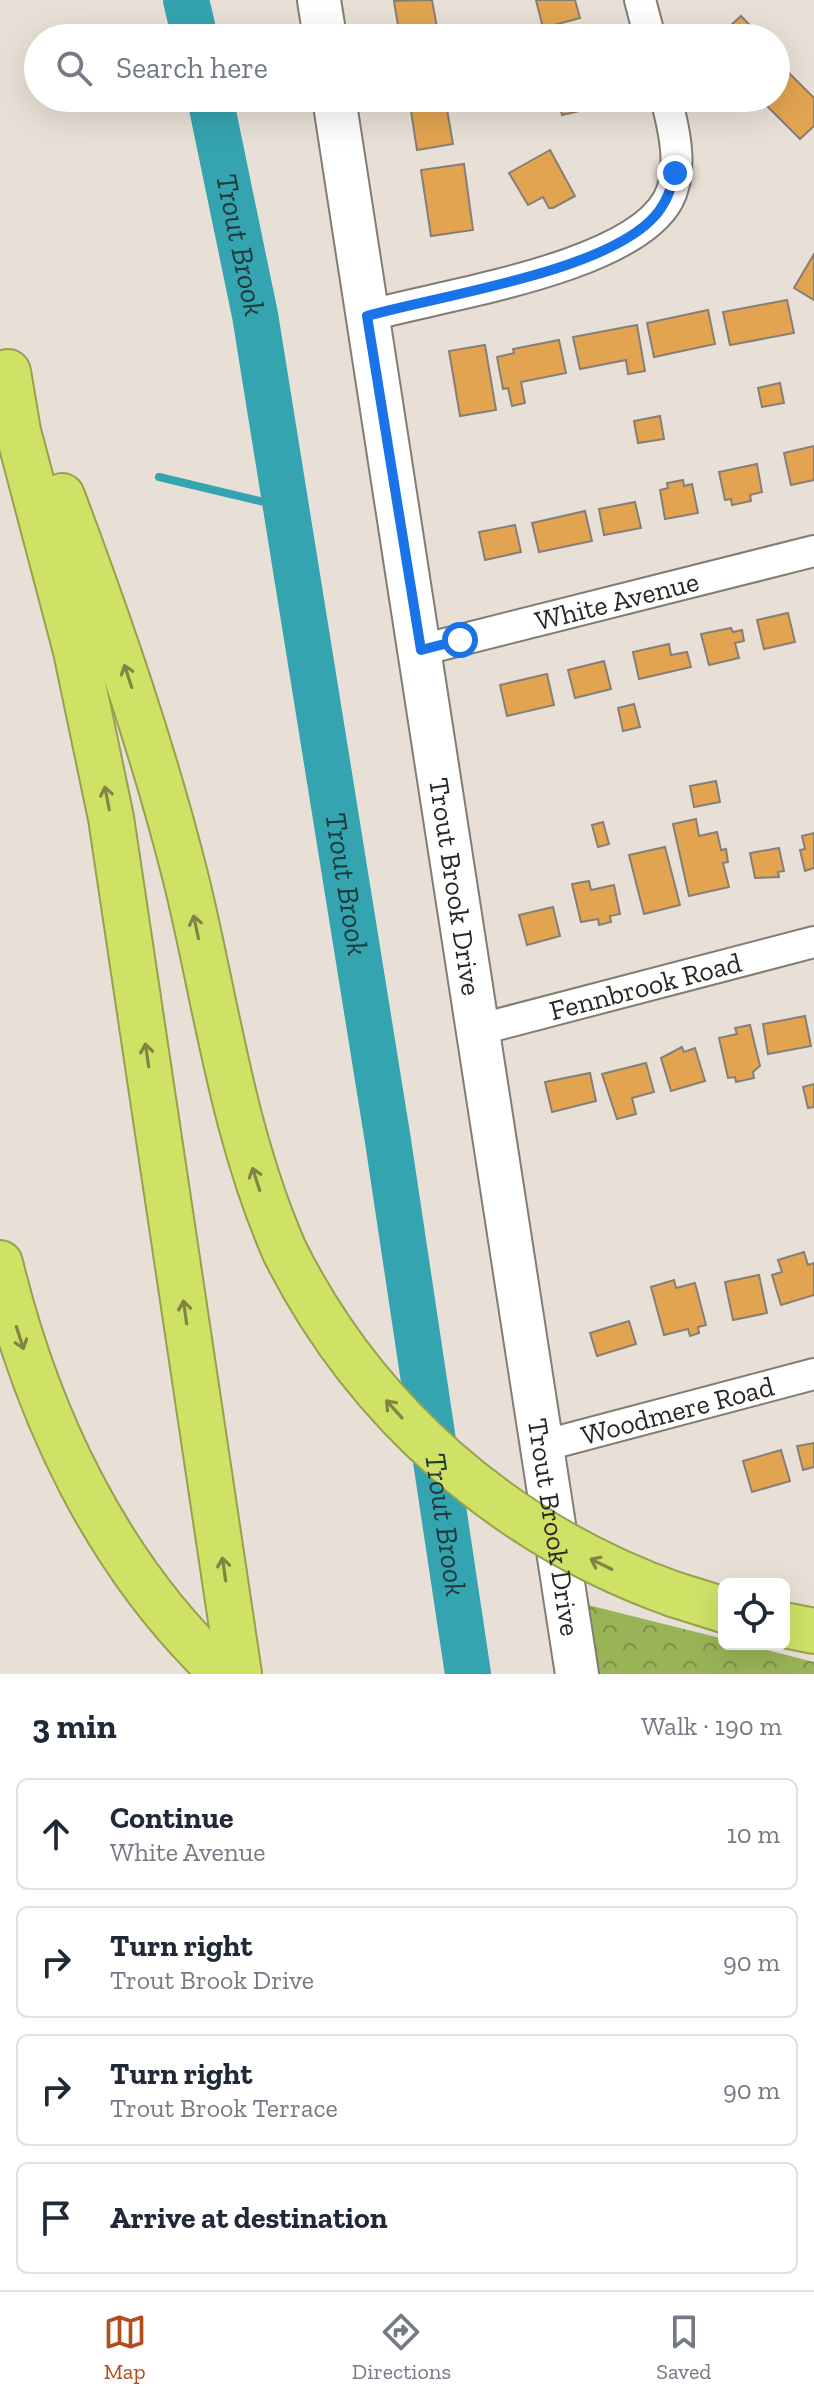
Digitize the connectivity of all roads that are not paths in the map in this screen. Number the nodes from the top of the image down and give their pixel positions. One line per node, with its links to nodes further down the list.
1 (319, 0): 3 (main road)
2 (640, 0): 4 (street)
3 (323, 24)
4 (646, 24)
5 (336, 112): 7 (main road, Trout Brook Drive)
6 (669, 112): 7 (street)
7 (367, 316): 10 (main road, Trout Brook Drive)
8 (4, 360): 16 (highway, one-way to 8, bridge); 20 (highway, one-way to 8)
9 (814, 551): 10 (street, White Avenue)
10 (421, 650): 12 (main road, Trout Brook Drive)
11 (814, 942): 12 (street, Fennbrook Road)
12 (477, 1030): 15 (main road, Trout Brook Drive)
13 (0, 1263): 19 (highway, one-way to 19)
14 (814, 1374): 15 (street, Woodmere Road)
15 (542, 1446): 21 (main road, Trout Brook Drive)
16 (718, 1608)
17 (790, 1626): 18 (highway)
18 (814, 1631)
19 (223, 1674)
20 (239, 1674)
21 (577, 1674)

